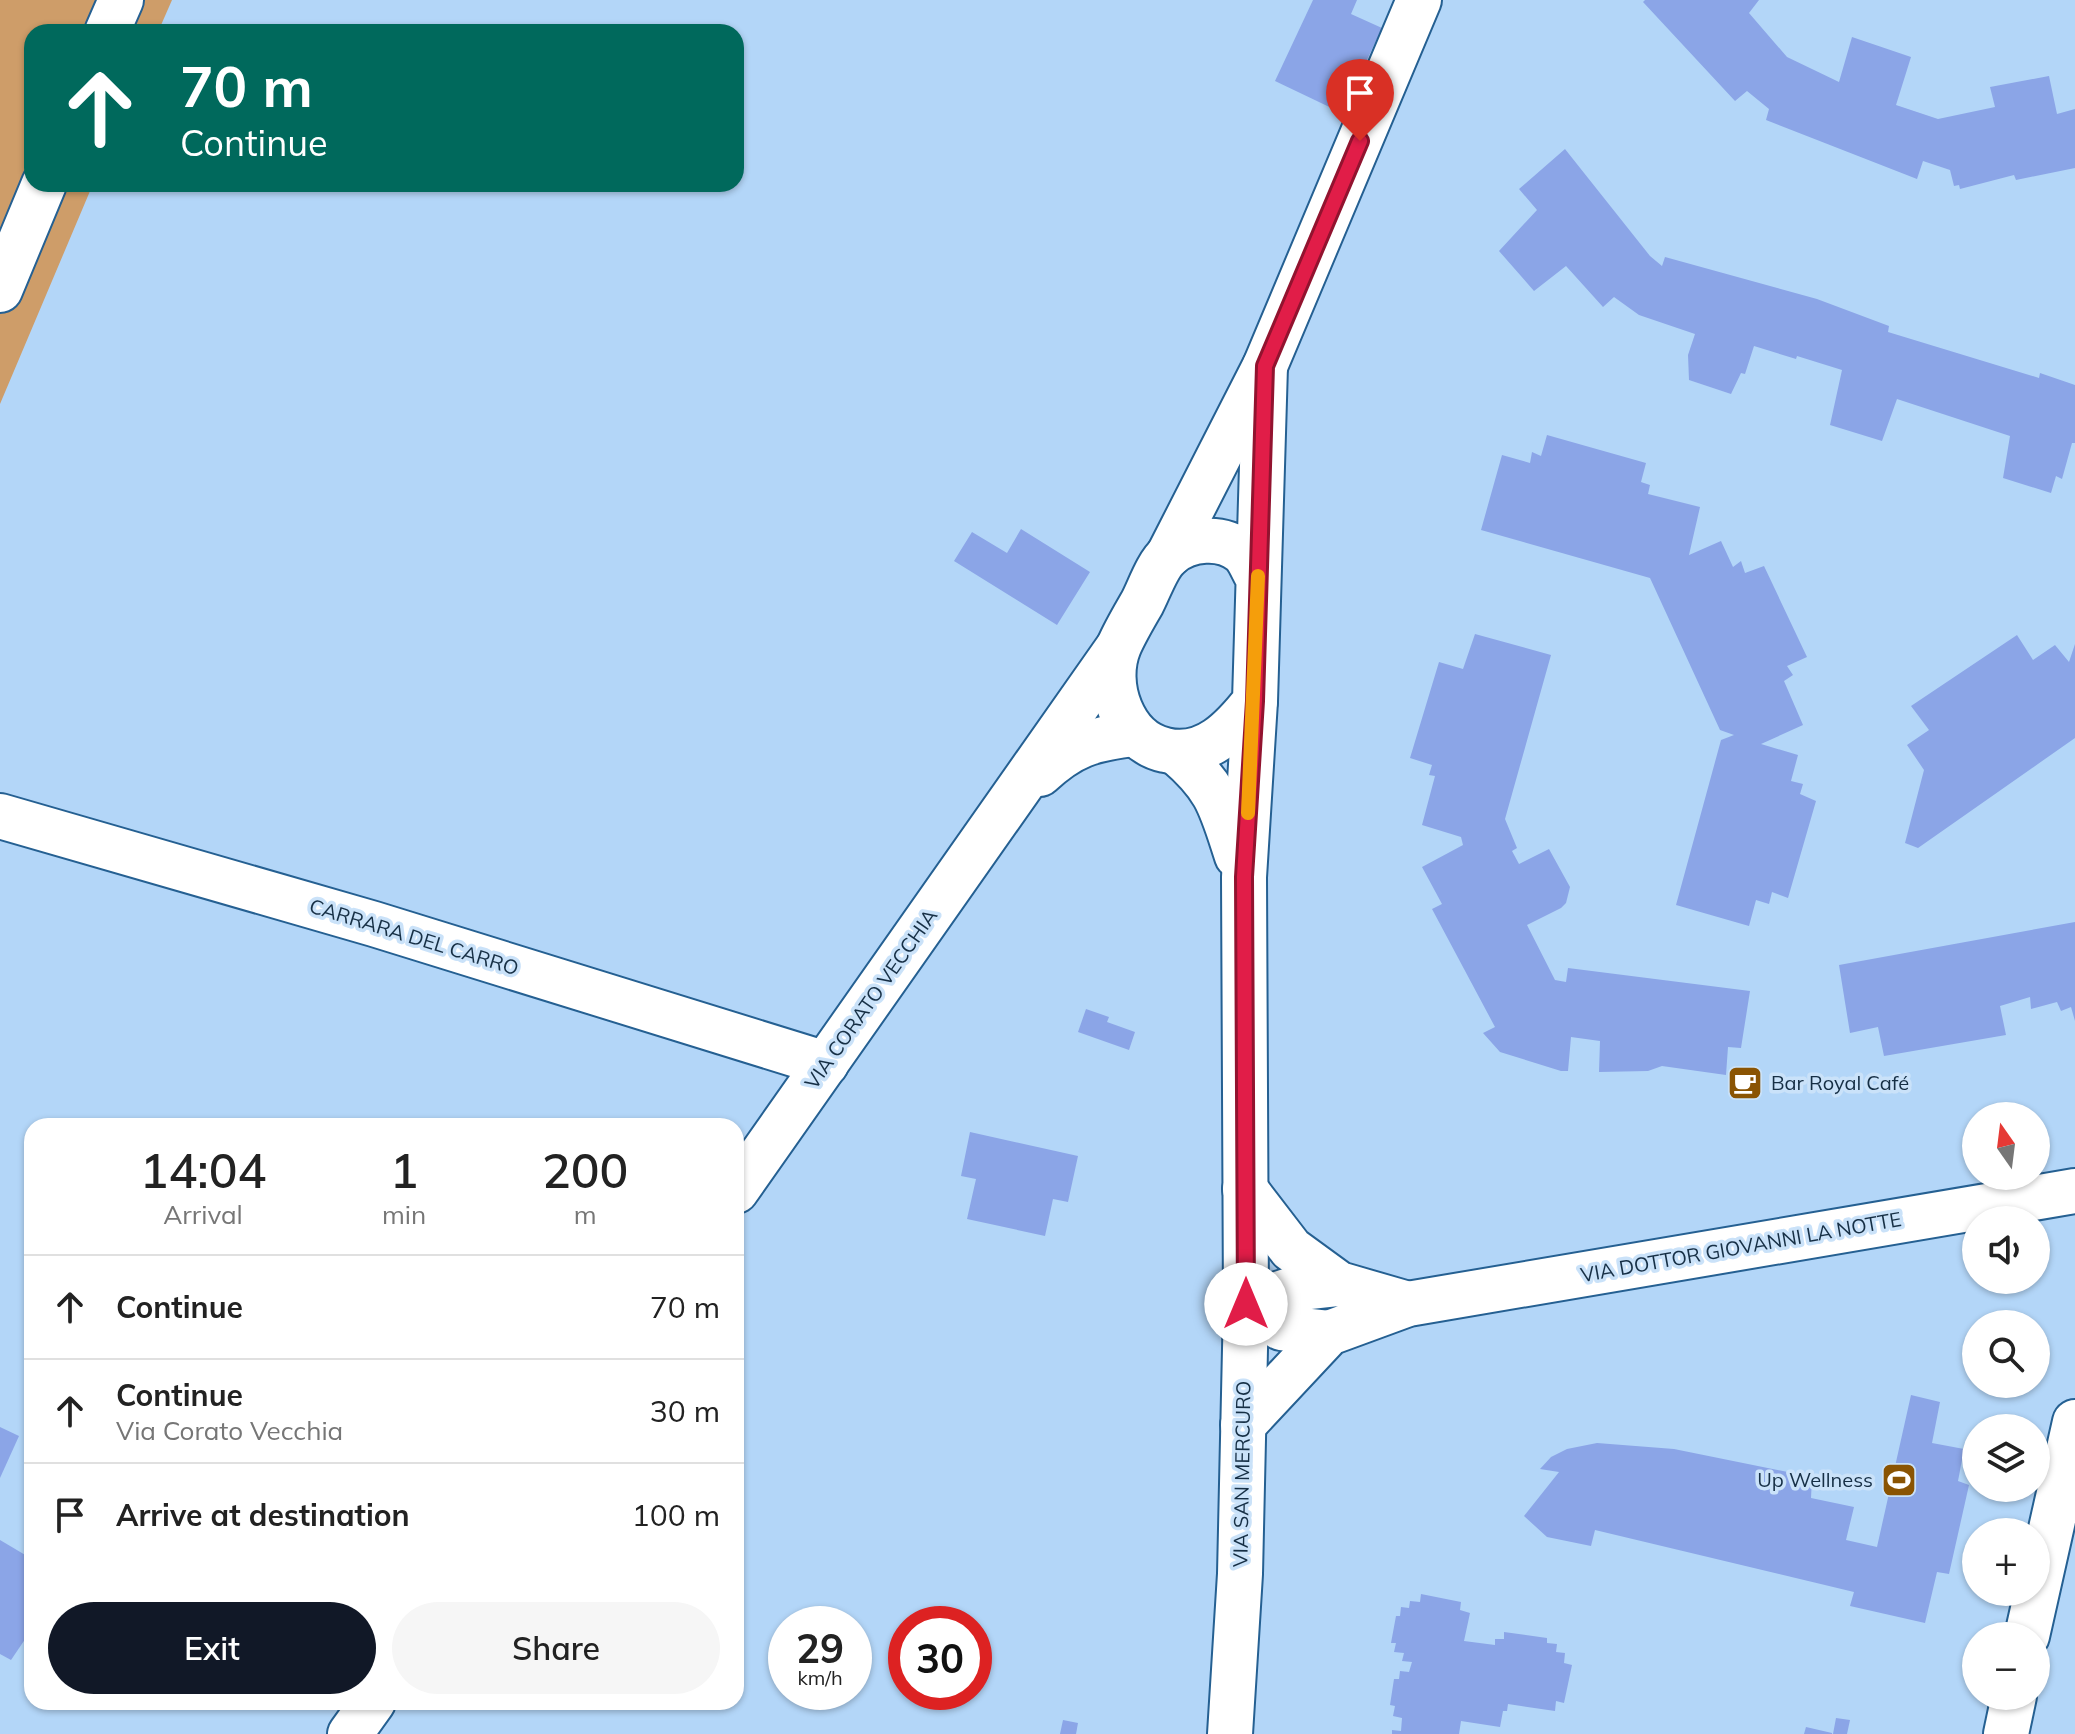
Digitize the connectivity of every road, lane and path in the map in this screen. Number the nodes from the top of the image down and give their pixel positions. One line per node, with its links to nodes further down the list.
1 (121, 0): 3 (street)
2 (1419, 0): 6 (street, VIA CORATO VECCHIA)
3 (110, 24)
4 (41, 192): 5 (street)
5 (0, 290)
6 (1265, 366): 7 (street, VIA CORATO VECCHIA); 8 (street, VIA CORATO VECCHIA)
7 (1168, 556): 8 (street); 9 (street, VIA CORATO VECCHIA)
8 (1258, 578): 10 (street, VIA CORATO VECCHIA)
9 (1117, 649): 11 (street, VIA CORATO VECCHIA); 13 (street, VIA CORATO VECCHIA)
10 (1255, 701): 12 (street); 15 (street, VIA CORATO VECCHIA)
11 (1134, 734): 12 (street); 13 (street, VIA CORATO VECCHIA)
12 (1177, 753): 15 (street)
13 (1006, 806): 16 (street, VIA CORATO VECCHIA)
14 (0, 816): 16 (street, CARRARA DEL CARRO)
15 (1244, 877): 18 (street, VIA SAN MERCURO)
16 (826, 1064): 17 (street, VIA CORATO VECCHIA)
17 (744, 1180)
18 (1245, 1189): 20 (street, VIA DOTTOR GIOVANNI LA NOTTE); 21 (street, VIA SAN MERCURO)
19 (2075, 1191): 22 (street, VIA DOTTOR GIOVANNI LA NOTTE)
20 (1339, 1284): 21 (street, VIA DOTTOR GIOVANNI LA NOTTE); 22 (street, VIA DOTTOR GIOVANNI LA NOTTE)
21 (1246, 1304): 23 (street, VIA DOTTOR GIOVANNI LA NOTTE); 25 (street, VIA SAN MERCURO)
22 (1408, 1304): 23 (street, VIA DOTTOR GIOVANNI LA NOTTE)
23 (1329, 1333): 25 (street, VIA DOTTOR GIOVANNI LA NOTTE)
24 (2075, 1422): 26 (street)
25 (1243, 1425): 30 (street, VIA SAN MERCURO)
26 (2030, 1622)
27 (367, 1710): 29 (street)
28 (2011, 1710): 31 (street)
29 (350, 1734)
30 (1230, 1734)
31 (2006, 1734)

